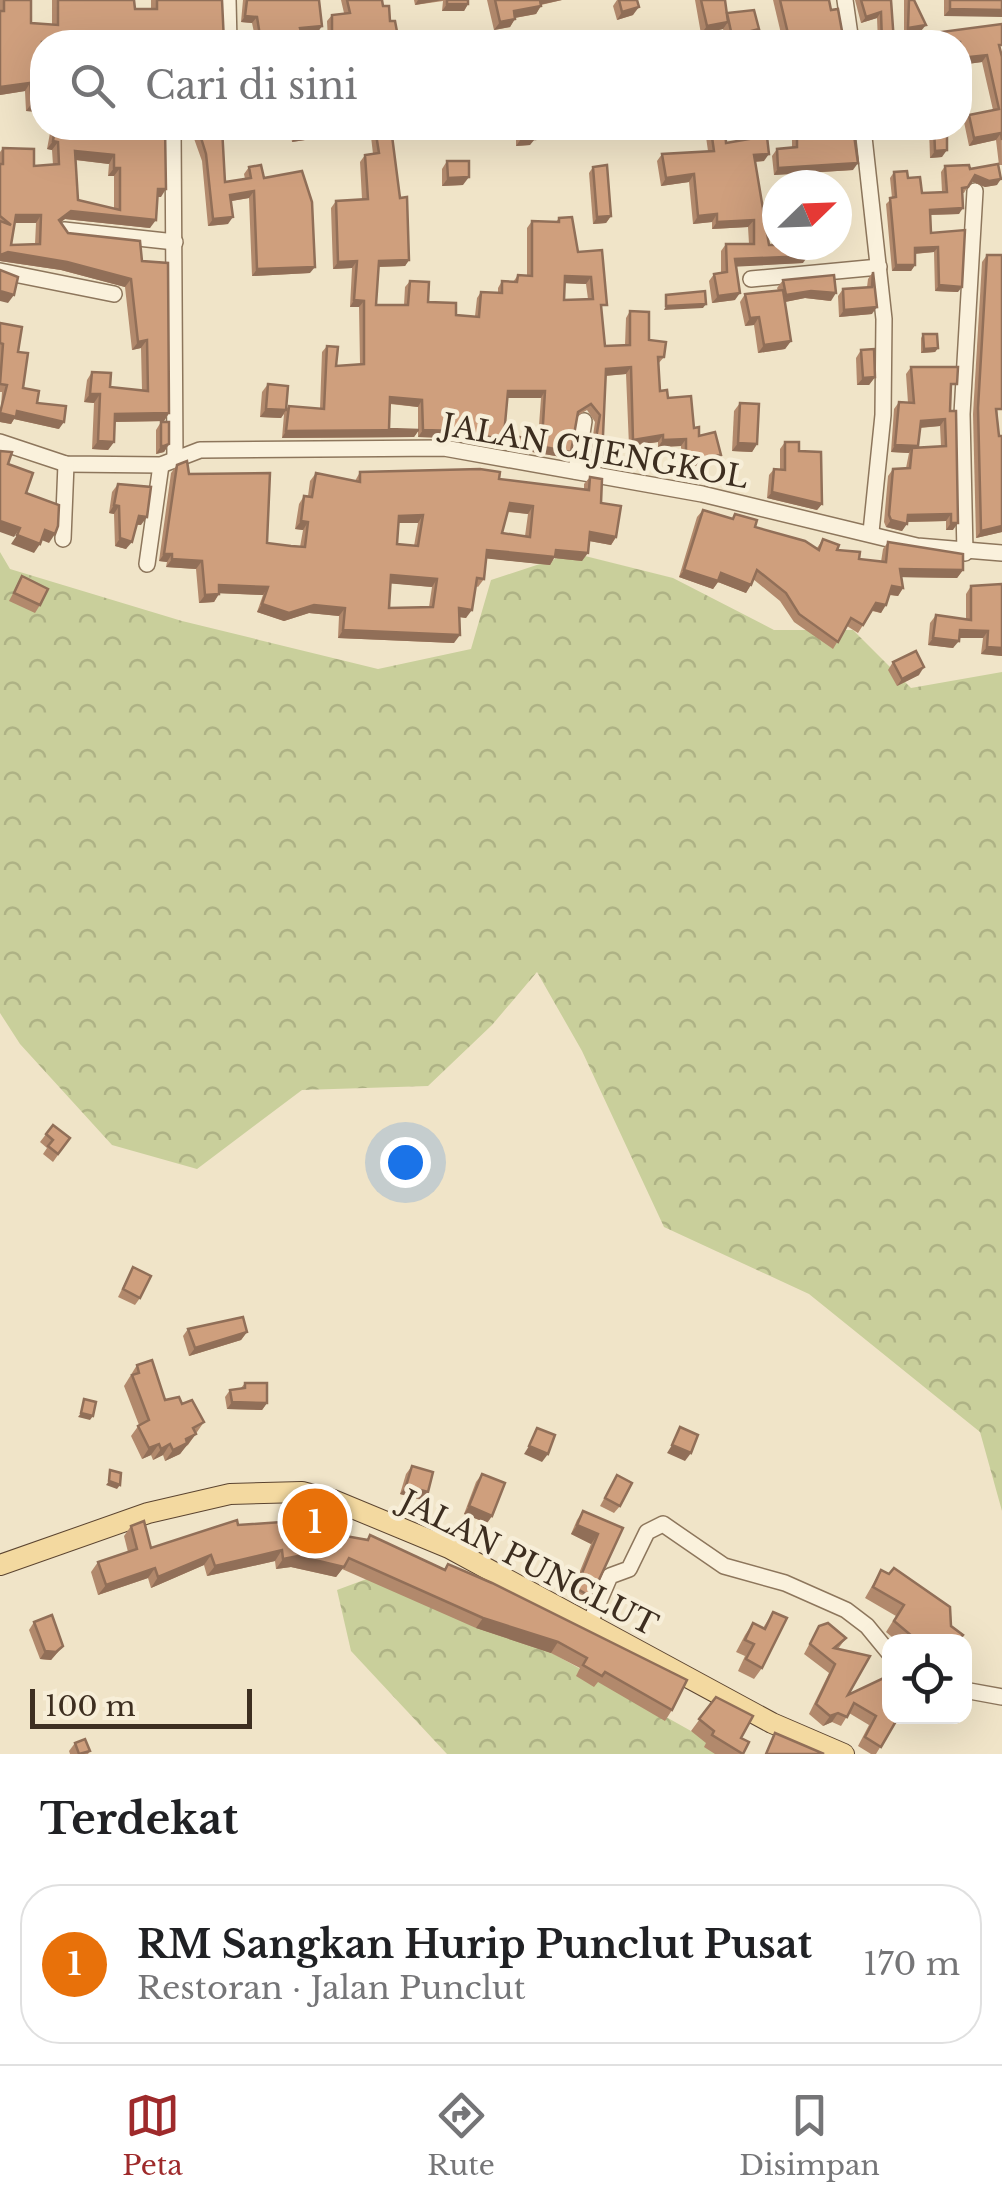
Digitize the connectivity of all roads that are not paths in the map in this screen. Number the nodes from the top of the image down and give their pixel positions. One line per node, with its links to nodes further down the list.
1 (228, 0): 3 (street)
2 (845, 0): 4 (street)
3 (229, 30)
4 (849, 30)
5 (173, 140): 9 (street)
6 (863, 140): 10 (street)
7 (975, 192): 21 (street)
8 (64, 230): 9 (street)
9 (175, 242): 16 (street)
10 (879, 268): 12 (street); 19 (street)
11 (0, 270): 13 (street)
12 (751, 279)
13 (114, 294)
14 (584, 421): 18 (street)
15 (0, 442): 17 (street, JALAN CIJENGKOL)
16 (168, 463): 17 (street, JALAN CIJENGKOL); 18 (street, JALAN CIJENGKOL); 23 (street)
17 (66, 464): 20 (street)
18 (576, 471): 19 (street, JALAN CIJENGKOL)
19 (871, 532): 21 (street, JALAN CIJENGKOL)
20 (62, 539)
21 (964, 553): 22 (street, JALAN CIJENGKOL)
22 (1002, 553)
23 (147, 564)
24 (0, 1565): 25 (main road, JALAN PUNCLUT)
25 (588, 1627): 26 (street); 29 (main road, JALAN PUNCLUT)
26 (882, 1644)
27 (972, 1692): 28 (street)
28 (1002, 1698)
29 (844, 1754)

